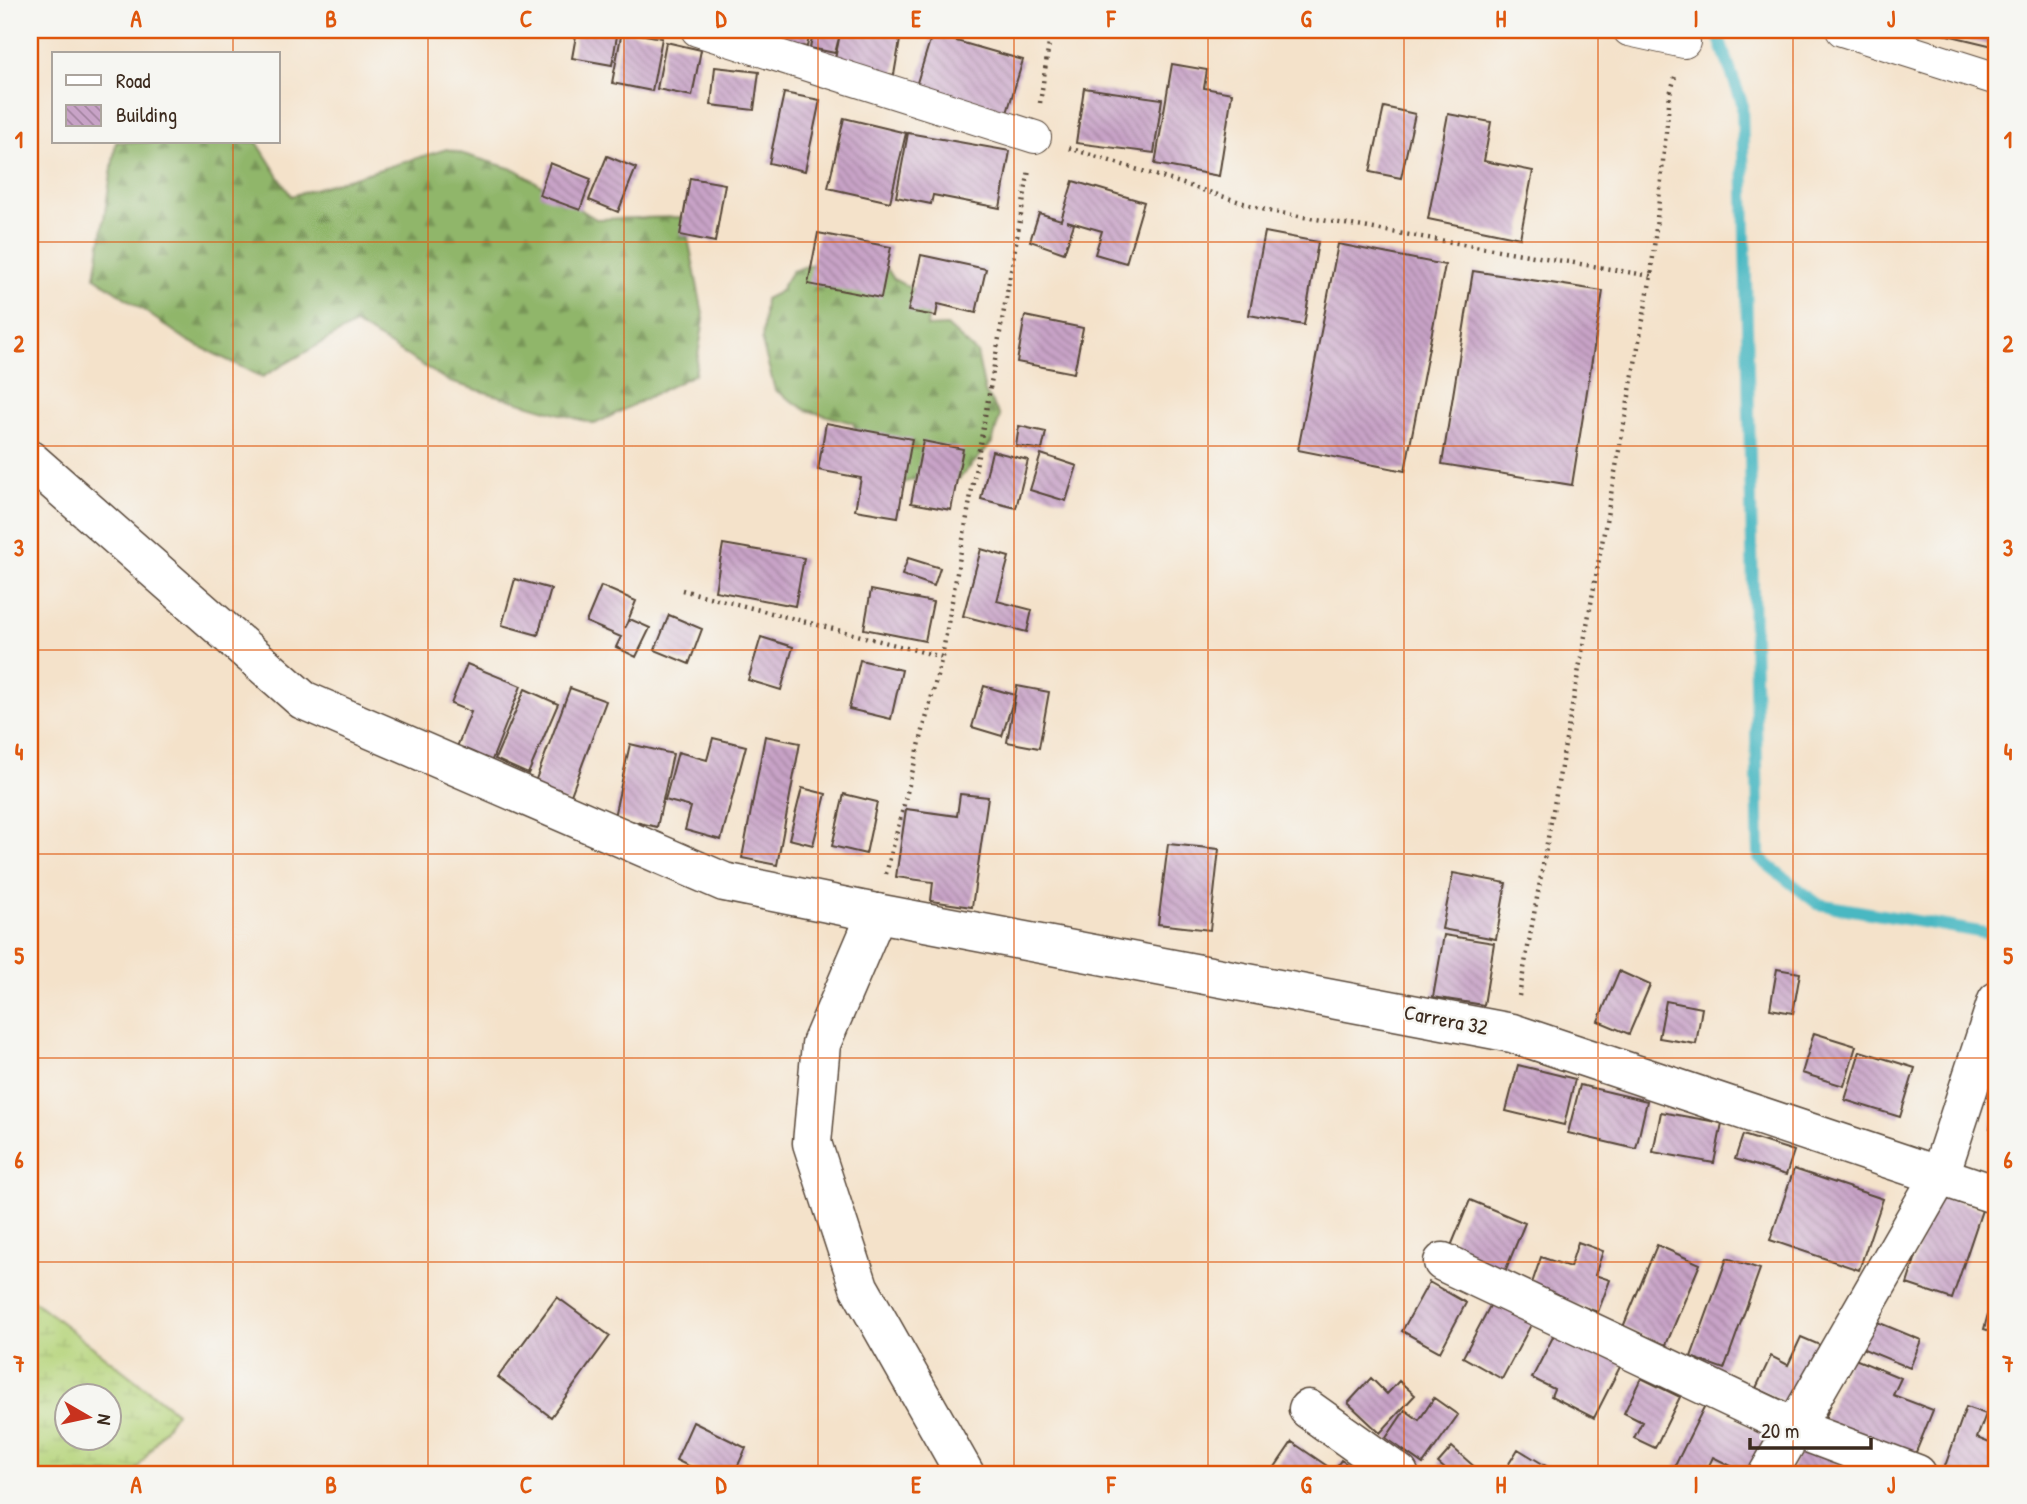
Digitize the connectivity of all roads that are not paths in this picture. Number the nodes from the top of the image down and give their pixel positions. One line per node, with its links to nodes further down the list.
1 (697, 30): 6 (street)
2 (1629, 30): 4 (street)
3 (1842, 30): 5 (street)
4 (1684, 42)
5 (1997, 79)
6 (1035, 137)
7 (30, 460): 8 (main road, Carrera 32)
8 (877, 913): 10 (main road, Carrera 32); 15 (main road)
9 (1997, 1001): 10 (main road)
10 (1940, 1175): 11 (main road, Carrera 32); 14 (main road)
11 (1997, 1195)
12 (1443, 1262): 14 (main road)
13 (1308, 1409): 16 (main road)
14 (1795, 1428): 17 (main road); 18 (main road)
15 (965, 1474)
16 (1399, 1474)
17 (1768, 1474)
18 (1917, 1474)

